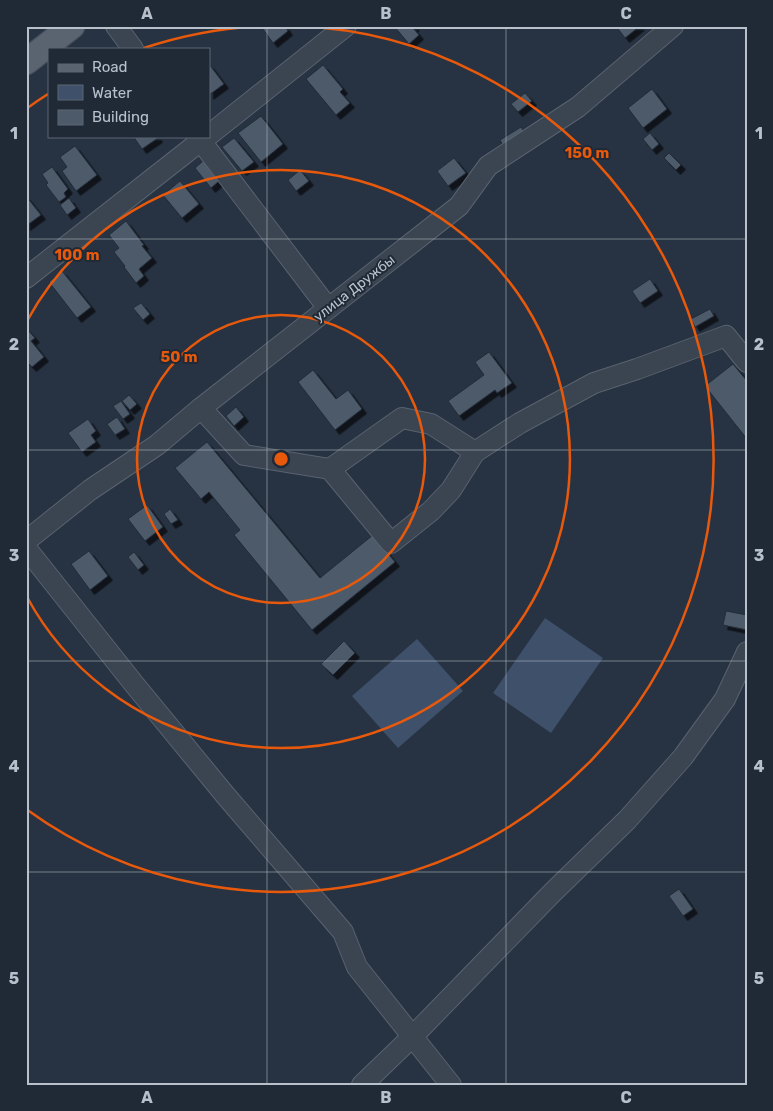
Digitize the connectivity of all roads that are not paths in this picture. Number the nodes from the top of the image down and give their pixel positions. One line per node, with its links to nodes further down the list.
1 (72, 26): 6 (main road)
2 (116, 26): 5 (street)
3 (346, 26): 7 (street)
4 (673, 26): 11 (street, улица Дружбы)
5 (132, 48)
6 (26, 62)
7 (210, 132)
8 (202, 138): 10 (street)
9 (204, 138): 11 (street)
10 (26, 278)
11 (328, 308): 13 (street, улица Дружбы)
12 (747, 362): 14 (street)
13 (201, 408): 15 (street); 16 (street, улица Дружбы)
14 (475, 452): 15 (street); 15 (street)
15 (330, 469)
16 (26, 541)
17 (26, 548): 19 (street)
18 (747, 652): 19 (street)
19 (412, 1036): 20 (street); 21 (street)
20 (362, 1085)
21 (451, 1085)

